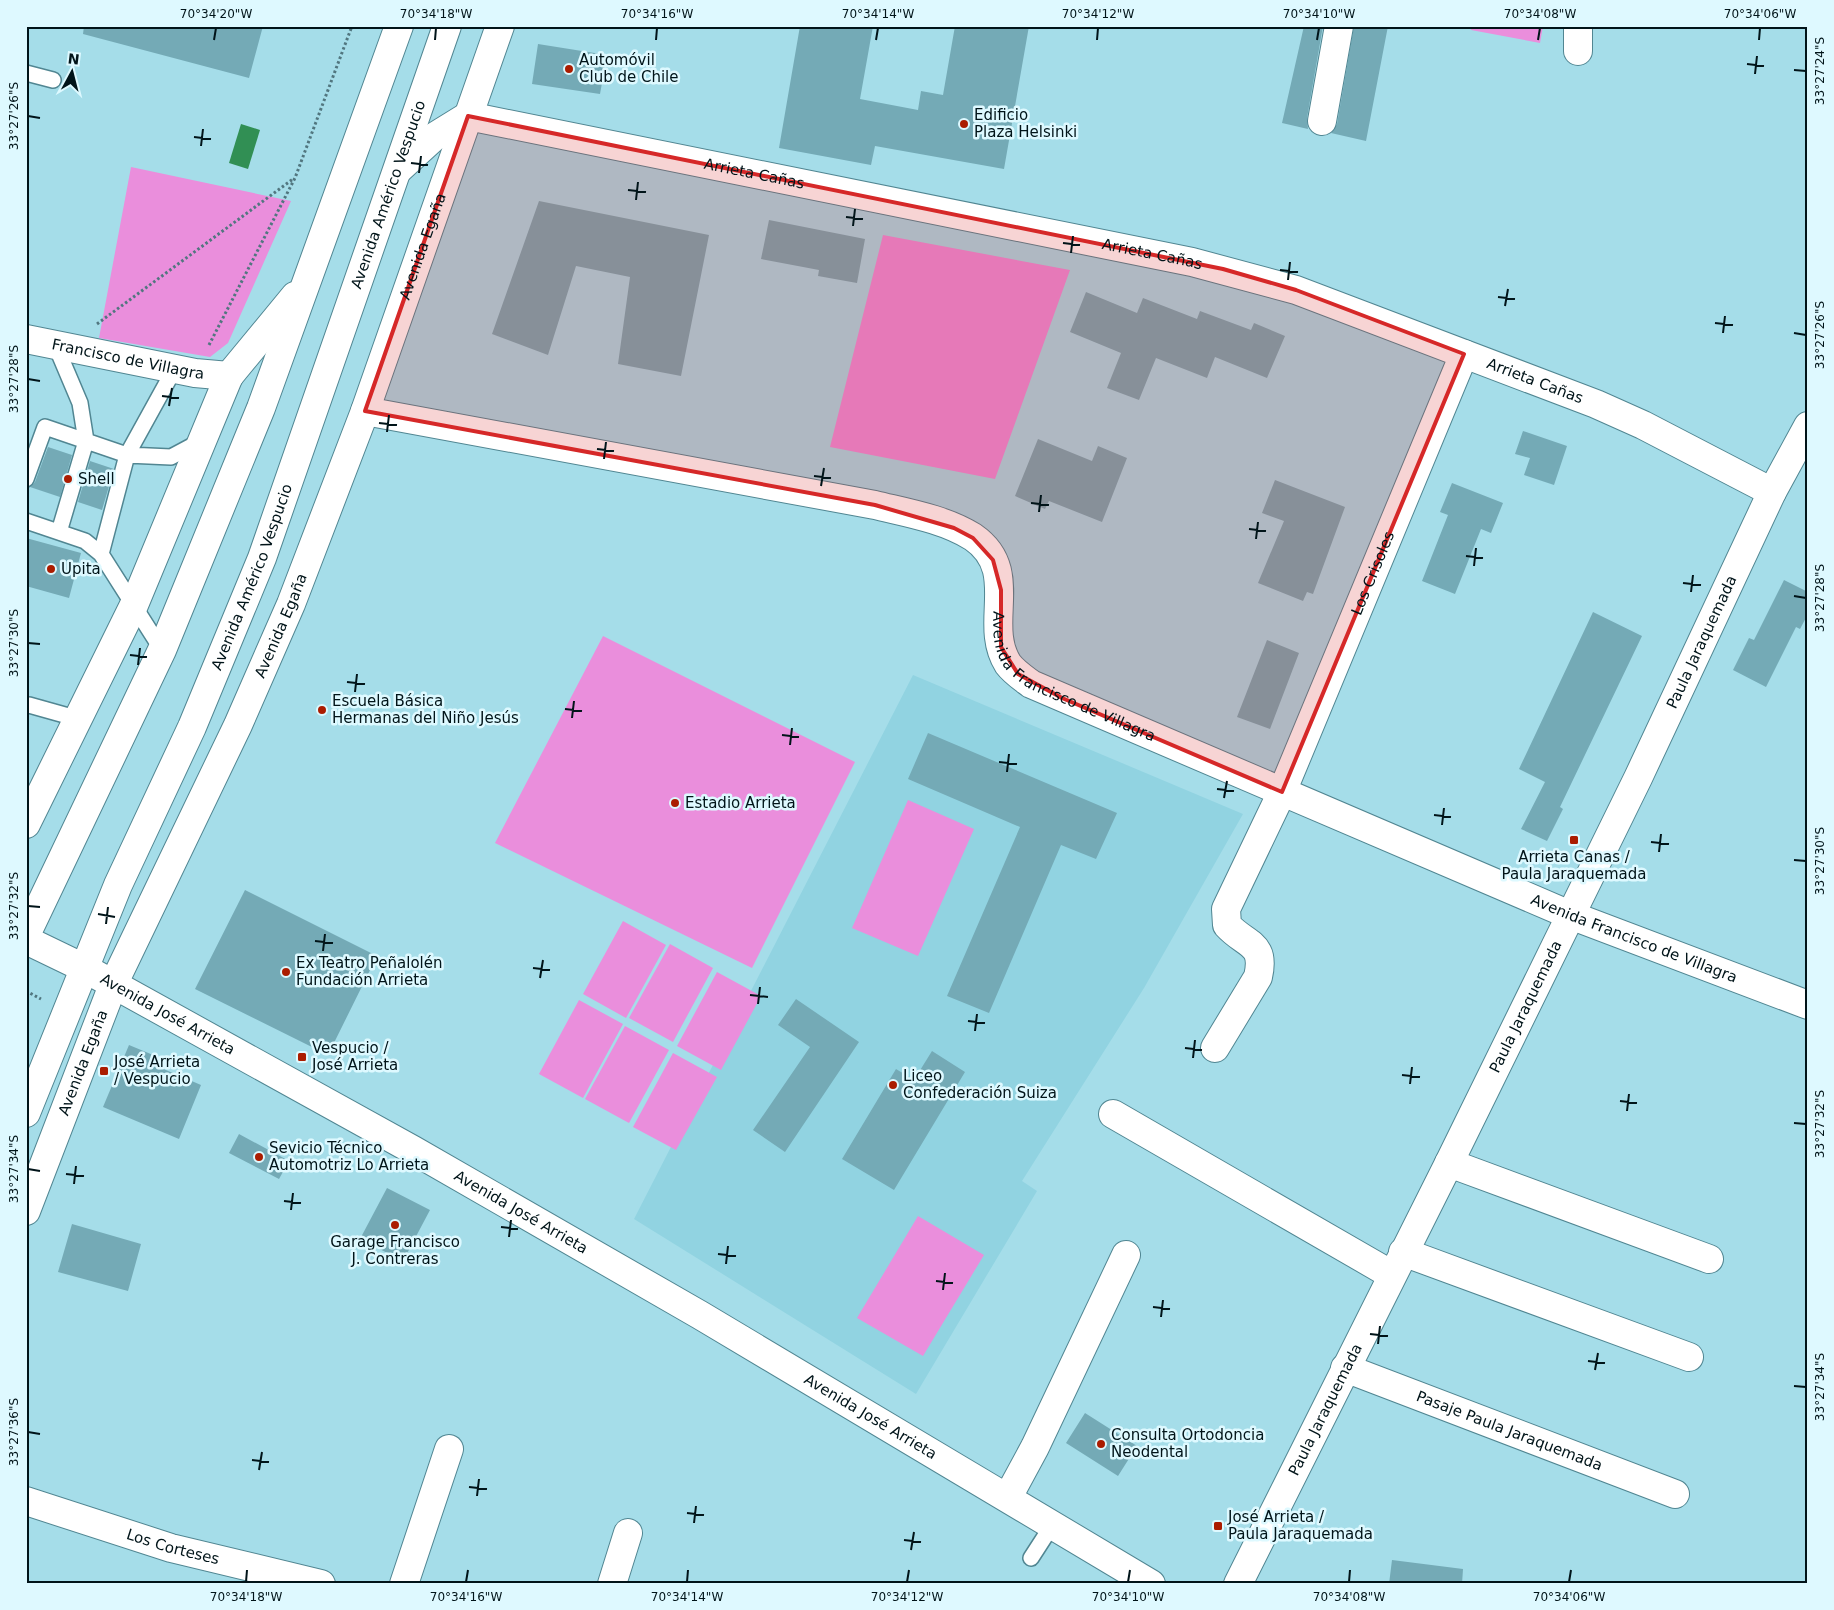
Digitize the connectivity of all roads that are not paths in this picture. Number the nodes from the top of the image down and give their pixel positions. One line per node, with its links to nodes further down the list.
1 (399, 26): 10 (street)
2 (447, 26): 9 (street, Avenida Américo Vespucio)
3 (500, 26): 7 (street, Avenida Egaña)
4 (1339, 26): 8 (street)
5 (26, 73): 6 (lane)
6 (52, 80)
7 (468, 116): 9 (street); 13 (street, Arrieta Cañas); 16 (street, Avenida Egaña)
8 (1322, 122)
9 (396, 172): 35 (street, Avenida Américo Vespucio)
10 (308, 279): 15 (street); 27 (street)
11 (26, 339): 12 (street, Francisco de Villagra)
12 (61, 346): 14 (street, Francisco de Villagra); 18 (lane)
13 (1464, 354): 22 (street, Arrieta Cañas); 30 (street, Los Crisoles)
14 (185, 370): 15 (street, Francisco de Villagra); 20 (lane)
15 (229, 376): 17 (street)
16 (365, 411): 30 (street, Avenida Francisco de Villagra); 36 (street, Avenida Egaña)
17 (201, 440): 20 (lane); 26 (street)
18 (86, 441): 20 (lane); 21 (lane); 24 (lane)
19 (1804, 442): 22 (street, Paula Jaraquemada)
20 (127, 455): 25 (lane)
21 (26, 479)
22 (1772, 492): 32 (street, Paula Jaraquemada)
23 (26, 521): 24 (lane)
24 (59, 532): 25 (lane)
25 (101, 554): 26 (lane)
26 (134, 605): 27 (lane); 29 (street)
27 (162, 650): 33 (street)
28 (27, 705): 29 (lane)
29 (79, 719): 31 (street)
30 (1282, 792): 32 (street, Avenida Francisco de Villagra); 38 (street, Los Crisoles)
31 (29, 811)
32 (1570, 915): 37 (street, Avenida Francisco de Villagra); 41 (street, Paula Jaraquemada)
33 (26, 935)
34 (26, 940): 35 (street, Avenida José Arrieta)
35 (84, 968): 36 (street, Avenida José Arrieta); 39 (street, Avenida Américo Vespucio)
36 (113, 985): 42 (street, Avenida Egaña); 50 (street, Avenida José Arrieta)
37 (1808, 1005)
38 (1215, 1048)
39 (26, 1113)
40 (1113, 1114): 45 (street)
41 (1449, 1163): 44 (street); 45 (street, Paula Jaraquemada)
42 (26, 1211)
43 (1126, 1255): 50 (street)
44 (1709, 1259)
45 (1397, 1263): 46 (street); 47 (street, Paula Jaraquemada)
46 (1689, 1357)
47 (1345, 1368): 49 (street, Pasaje Paula Jaraquemada); 59 (street, Paula Jaraquemada)
48 (449, 1450): 56 (street)
49 (1674, 1494)
50 (1008, 1497): 52 (street, Avenida José Arrieta)
51 (26, 1501): 55 (street, Los Corteses)
52 (1052, 1524): 54 (lane); 58 (street, Avenida José Arrieta)
53 (628, 1533): 57 (street)
54 (1031, 1558)
55 (322, 1584)
56 (404, 1584)
57 (612, 1584)
58 (1151, 1584)
59 (1238, 1584)

